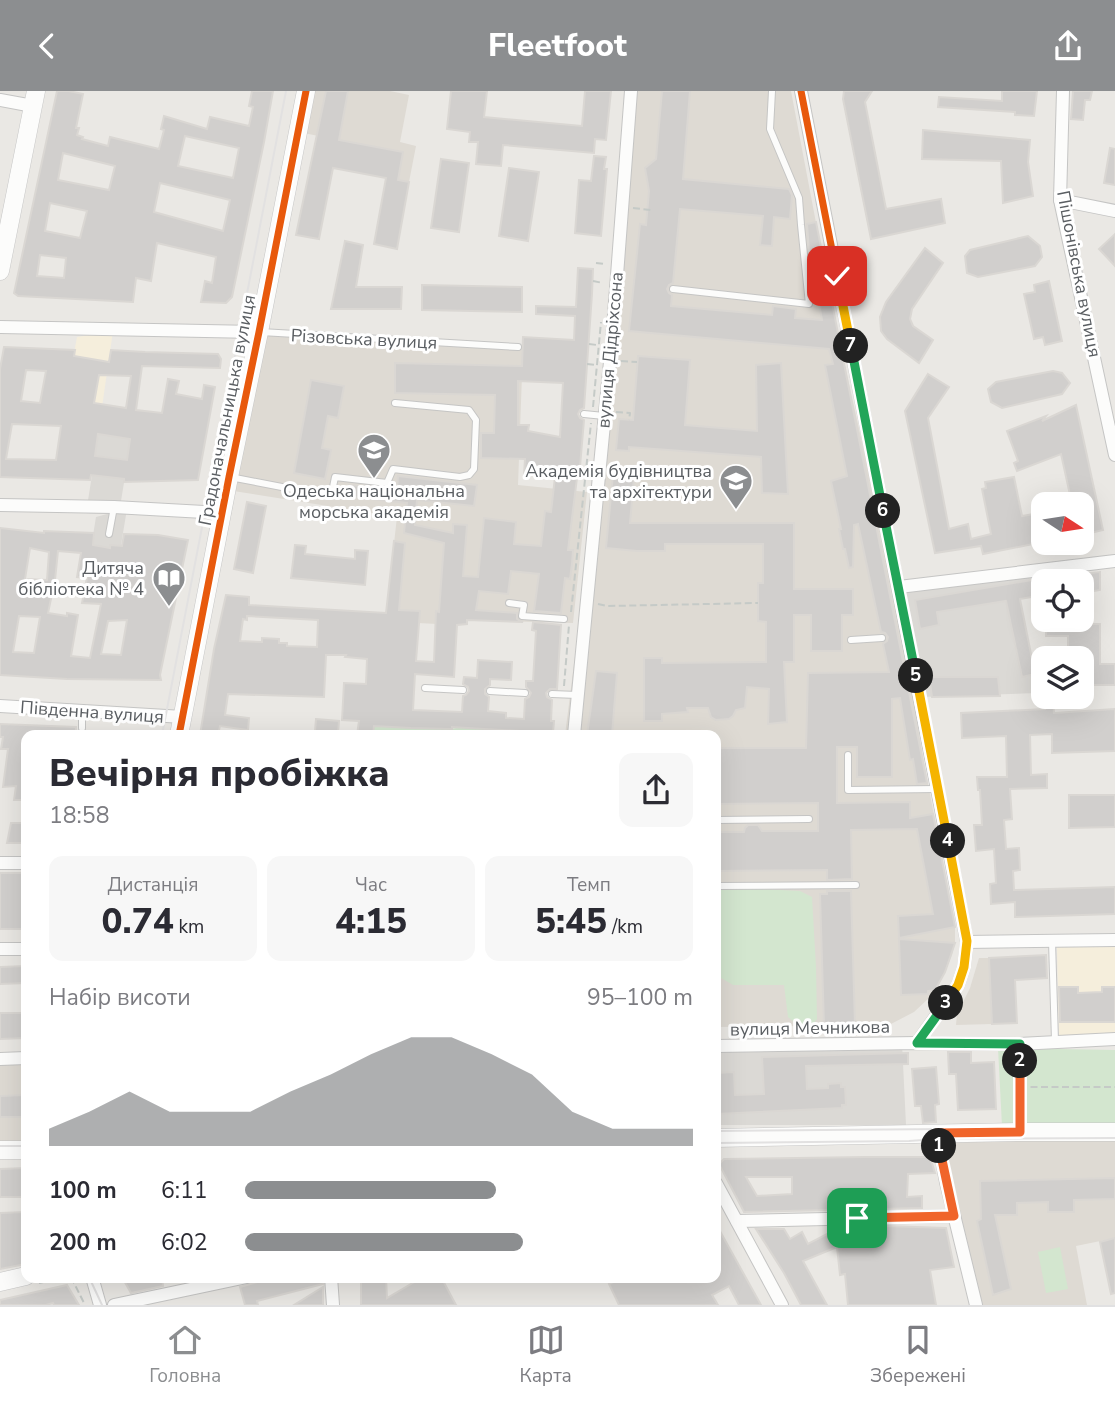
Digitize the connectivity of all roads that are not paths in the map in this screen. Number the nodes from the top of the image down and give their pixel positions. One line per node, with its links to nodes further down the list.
1 (306, 91): 13 (street, Градоначальницька вулиця)
2 (631, 91): 33 (street, вулиця Дідріхсона)
3 (772, 91): 11 (lane)
4 (801, 91): 23 (street)
5 (1063, 91): 8 (street, Пішонівська вулиця)
6 (34, 99): 7 (street); 10 (street)
7 (0, 100)
8 (1060, 200): 9 (street); 16 (street, Пішонівська вулиця)
9 (1115, 211)
10 (0, 271)
11 (673, 289)
12 (0, 327): 13 (street, Різовська вулиця)
13 (259, 332): 14 (lane, Різовська вулиця); 17 (street, Градоначальницька вулиця)
14 (518, 347)
15 (395, 403): 17 (lane)
16 (1115, 455)
17 (229, 477): 20 (street, Градоначальницька вулиця)
18 (0, 505): 19 (street)
19 (114, 507): 20 (street); 21 (lane)
20 (222, 513): 36 (street, Градоначальницька вулиця)
21 (109, 534)
22 (1115, 561): 23 (street)
23 (899, 587): 40 (street)
24 (509, 603): 25 (lane)
25 (564, 619)
26 (882, 638): 27 (lane)
27 (851, 640)
28 (425, 688): 29 (lane)
29 (463, 690)
30 (490, 691): 31 (lane)
31 (525, 693)
32 (552, 694): 33 (lane)
33 (577, 695): 38 (street, вулиця Дідріхсона)
34 (0, 706): 35 (street, Південна вулиця)
35 (82, 711): 36 (street, Південна вулиця); 37 (lane)
36 (181, 726)
37 (82, 728)
38 (574, 730)
39 (848, 755): 40 (lane)
40 (937, 789): 48 (street)
41 (809, 819): 42 (lane)
42 (721, 820)
43 (0, 863): 44 (street)
44 (21, 863)
45 (856, 885): 46 (lane)
46 (721, 886)
47 (1115, 940): 49 (street)
48 (967, 941): 49 (street); 54 (street)
49 (1052, 941): 53 (lane)
50 (0, 949): 51 (street)
51 (21, 949)
52 (1115, 1039): 53 (street, вулиця Мечникова)
53 (1055, 1041): 54 (street, вулиця Мечникова)
54 (917, 1043): 55 (street, вулиця Мечникова)
55 (721, 1046)
56 (21, 1058): 57 (street)
57 (0, 1059)
58 (1115, 1132): 59 (street)
59 (937, 1133): 60 (street); 64 (street)
60 (721, 1138)
61 (0, 1150): 62 (street)
62 (21, 1150)
63 (721, 1192): 65 (street)
64 (954, 1216): 65 (street); 75 (street)
65 (737, 1221): 74 (street)
66 (21, 1277): 67 (street)
67 (0, 1282)
68 (94, 1283): 71 (street)
69 (218, 1283): 72 (street)
70 (331, 1283): 73 (street)
71 (100, 1305)
72 (114, 1305)
73 (332, 1305)
74 (782, 1305)
75 (976, 1305)

